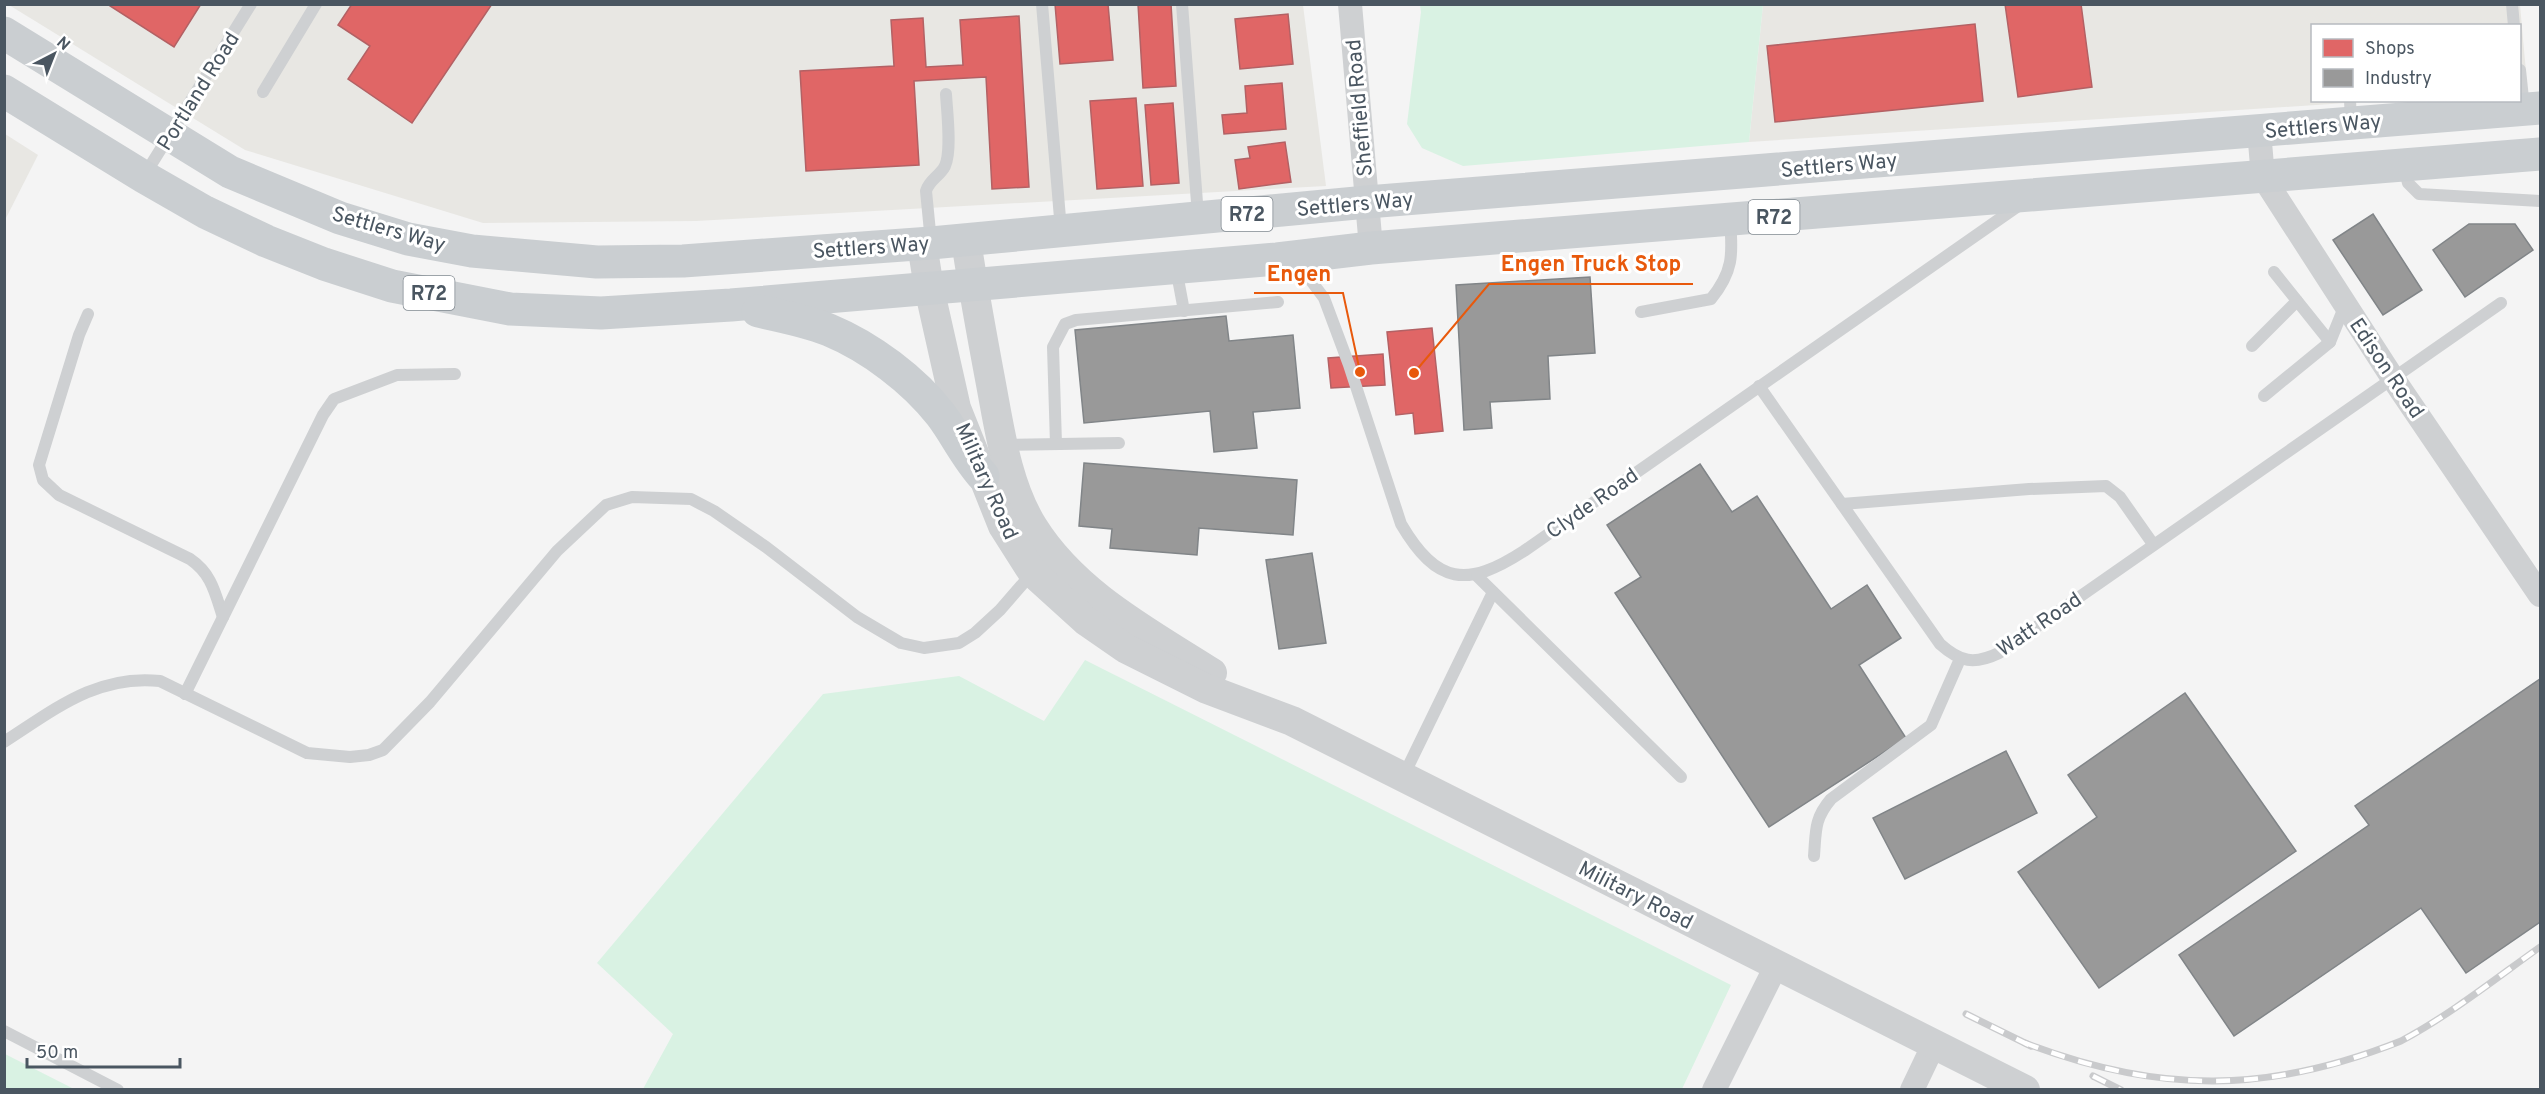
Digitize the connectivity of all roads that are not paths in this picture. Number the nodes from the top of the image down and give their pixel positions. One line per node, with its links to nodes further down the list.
1 (251, 4): 16 (lane, Portland Road)
2 (316, 4): 11 (lane)
3 (1042, 4): 26 (lane)
4 (1182, 4): 24 (lane)
5 (1350, 4): 23 (street, Sheffield Road)
6 (2512, 4): 7 (lane)
7 (2514, 24)
8 (4, 33): 16 (main road, Settlers Way / R72)
9 (2521, 73): 13 (lane)
10 (4, 91): 19 (main road, R72)
11 (263, 92)
12 (946, 94): 28 (lane)
13 (2532, 108): 14 (main road, Settlers Way / R72)
14 (2350, 112): 15 (main road, Settlers Way / R72)
15 (2259, 131): 20 (street, Edison Road); 23 (main road, Settlers Way / R72)
16 (170, 137): 19 (lane, Portland Road); 28 (main road, Settlers Way / R72)
17 (2541, 154): 18 (main road, R72)
18 (2403, 166): 20 (main road, R72); 22 (lane)
19 (144, 177): 38 (main road, R72)
20 (2263, 177): 21 (main road, R72); 39 (street, Edison Road)
21 (2032, 196): 25 (main road, R72); 47 (lane, Clyde Road)
22 (2541, 201)
23 (1367, 202): 24 (main road, Settlers Way / R72); 29 (street, Sheffield Road)
24 (1199, 218): 26 (main road, Settlers Way / R72)
25 (1730, 220): 29 (main road, R72); 41 (lane)
26 (1061, 231): 27 (main road, Settlers Way / R72)
27 (966, 240): 28 (main road, Settlers Way / R72); 33 (street, Military Road)
28 (927, 243): 34 (street, Military Road)
29 (1371, 248): 30 (main road, R72)
30 (1277, 258): 31 (main road, R72); 56 (lane)
31 (1175, 267): 33 (main road, R72); 40 (lane)
32 (2274, 272): 35 (lane)
33 (972, 283): 34 (main road, R72); 51 (street, Military Road)
34 (929, 288): 38 (main road, R72); 52 (street, Military Road)
35 (2297, 301): 43 (lane); 44 (lane)
36 (1278, 302): 40 (lane)
37 (2501, 303): 46 (lane, Watt Road)
38 (731, 304): 52 (main road)
39 (2345, 305): 43 (lane); 46 (street, Edison Road)
40 (1184, 311): 50 (lane)
41 (1641, 312)
42 (88, 314): 59 (lane)
43 (2330, 342): 48 (lane)
44 (2252, 346)
45 (455, 374): 59 (lane)
46 (2392, 377): 54 (lane, Watt Road); 58 (street, Edison Road)
47 (1759, 386): 53 (lane); 56 (lane, Clyde Road)
48 (2264, 396)
49 (1119, 443): 50 (lane)
50 (1056, 444): 51 (lane)
51 (1003, 445): 55 (street, Military Road)
52 (983, 476): 55 (street, Military Road)
53 (1842, 504): 54 (lane); 60 (lane)
54 (2153, 544): 60 (lane, Watt Road)
55 (1042, 562): 61 (lane); 63 (street, Military Road)
56 (1477, 576): 57 (lane)
57 (1493, 592): 63 (lane); 64 (lane)
58 (2541, 595)
59 (223, 617): 61 (lane)
60 (1960, 659): 65 (lane)
61 (185, 694): 62 (lane)
62 (4, 742)
63 (1403, 777): 66 (street, Military Road)
64 (1681, 777)
65 (1814, 856)
66 (1776, 966): 68 (street, Military Road); 70 (street)
67 (4, 1031): 69 (lane)
68 (1934, 1044): 71 (street); 72 (street, Military Road)
69 (118, 1089)
70 (1714, 1089)
71 (1912, 1089)
72 (2025, 1089)

